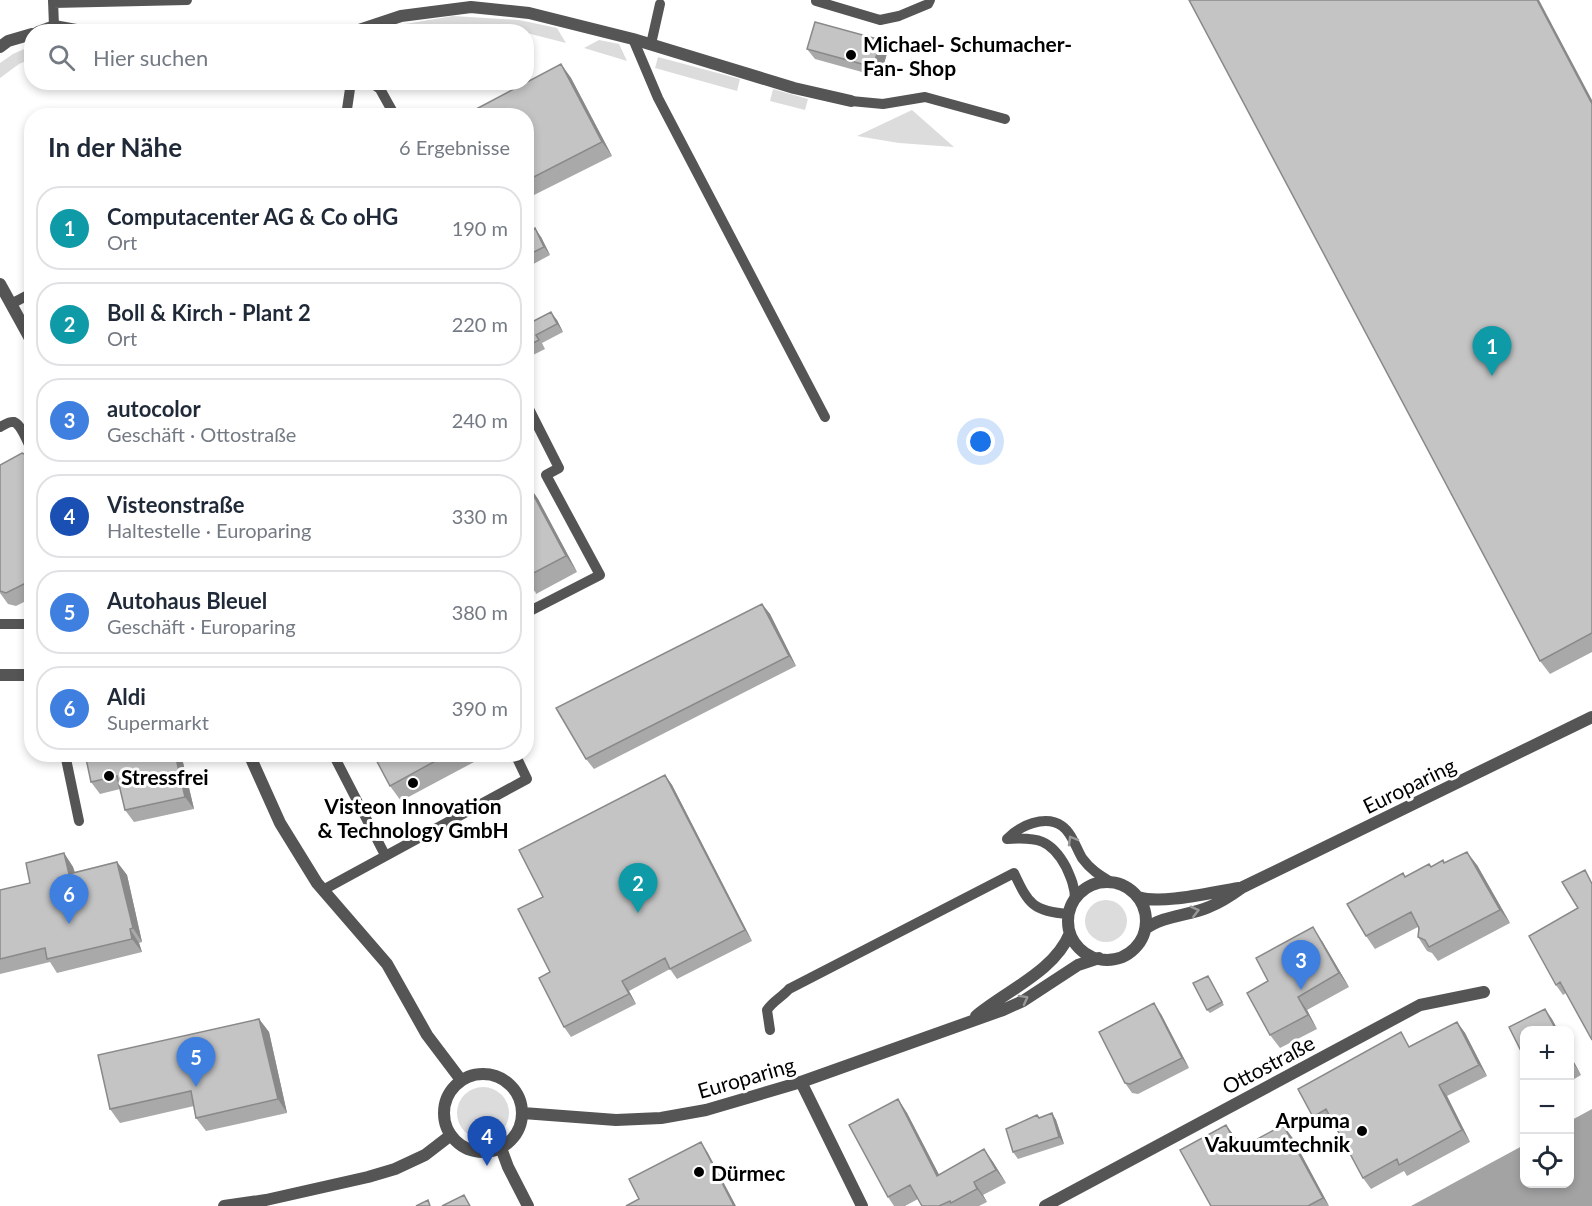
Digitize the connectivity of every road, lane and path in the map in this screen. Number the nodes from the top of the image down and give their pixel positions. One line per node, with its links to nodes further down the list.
1 (188, 0): 4 (lane)
2 (930, 0): 3 (lane)
3 (816, 1)
4 (53, 2): 6 (lane)
5 (660, 4): 10 (lane)
6 (54, 24)
7 (377, 24): 9 (street)
8 (24, 37): 11 (street)
9 (633, 39): 10 (street); 22 (lane)
10 (651, 44): 14 (street)
11 (0, 48)
12 (350, 90): 15 (lane)
13 (381, 90): 16 (lane)
14 (851, 101): 17 (lane)
15 (347, 108)
16 (391, 108)
17 (1005, 119)
18 (0, 284): 20 (street)
19 (24, 297): 20 (lane)
20 (11, 304): 21 (street)
21 (24, 328)
22 (825, 417)
23 (534, 419): 26 (lane)
24 (0, 427): 25 (lane)
25 (24, 436)
26 (534, 609)
27 (0, 624): 28 (lane)
28 (24, 624)
29 (0, 675): 30 (street)
30 (24, 675)
31 (1592, 717): 39 (street, Europaring)
32 (67, 762): 36 (lane)
33 (253, 762): 40 (street)
34 (337, 762): 37 (lane)
35 (519, 762): 37 (lane)
36 (80, 821)
37 (385, 855): 40 (lane)
38 (1111, 882): 41 (street, Europaring); 42 (street); 42 (lane, one-way to 42)
39 (1243, 887): 41 (street, Europaring); 44 (street, Europaring, one-way to 39)
40 (323, 890): 50 (street)
41 (1138, 897): 44 (street)
42 (1075, 899): 43 (street)
43 (1069, 914): 45 (street); 49 (lane)
44 (1145, 929): 46 (street, Europaring)
45 (1070, 933): 46 (street); 48 (street, Europaring)
46 (1099, 958): 48 (street, Europaring, one-way to 46)
47 (1484, 992): 58 (street, Ottostraße)
48 (970, 1020): 51 (street, Europaring)
49 (770, 1030)
50 (461, 1080): 52 (street); 53 (street)
51 (801, 1082): 52 (street, Europaring); 57 (street)
52 (523, 1113): 54 (street)
53 (451, 1135): 54 (street); 55 (street)
54 (501, 1148): 56 (street)
55 (224, 1206)
56 (528, 1206)
57 (862, 1206)
58 (1044, 1206)

